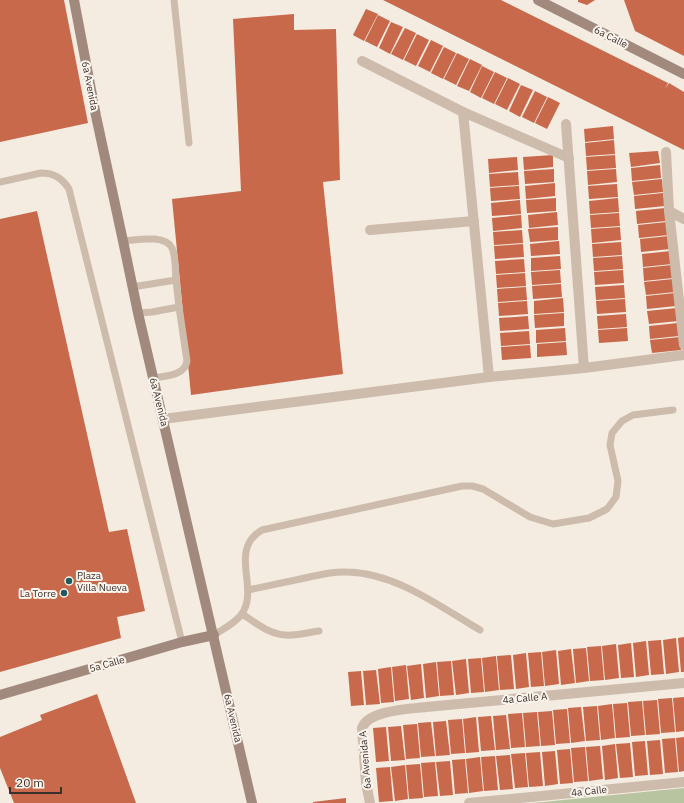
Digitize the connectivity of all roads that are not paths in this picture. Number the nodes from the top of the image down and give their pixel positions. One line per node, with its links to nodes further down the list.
1 (74, 0): 16 (main road, 6a Avenida)
2 (174, 0): 8 (lane)
3 (538, 0): 5 (main road, 6a Calle)
4 (362, 61): 6 (street)
5 (684, 74)
6 (463, 112): 10 (street); 14 (street)
7 (566, 124): 10 (street)
8 (189, 143)
9 (666, 152): 12 (street)
10 (569, 158): 24 (street)
11 (0, 182): 34 (lane)
12 (669, 210): 13 (street); 17 (street)
13 (684, 219)
14 (474, 221): 15 (street); 25 (street)
15 (370, 230)
16 (123, 241): 18 (lane); 19 (main road, 6a Avenida)
17 (680, 258): 22 (street)
18 (176, 280): 19 (lane); 20 (lane)
19 (132, 287): 21 (main road, 6a Avenida)
20 (179, 307): 21 (lane); 26 (lane)
21 (138, 313): 26 (main road, 6a Avenida)
22 (684, 345)
23 (684, 355): 24 (street)
24 (584, 368): 25 (street)
25 (489, 377): 28 (street)
26 (153, 378): 28 (main road, 6a Avenida)
27 (673, 410): 29 (lane)
28 (163, 419): 33 (main road, 6a Avenida)
29 (248, 590): 30 (lane); 31 (lane)
30 (242, 614): 32 (lane); 33 (lane)
31 (480, 630)
32 (319, 631)
33 (214, 635): 34 (main road, 5a Calle); 39 (main road, 6a Avenida)
34 (182, 642): 36 (main road, 5a Calle)
35 (684, 683): 37 (street, 4a Calle A)
36 (0, 695)
37 (368, 720): 40 (street, 6a Avenida A)
38 (684, 782): 41 (street, 4a Calle)
39 (252, 803)
40 (370, 803)
41 (470, 803)

